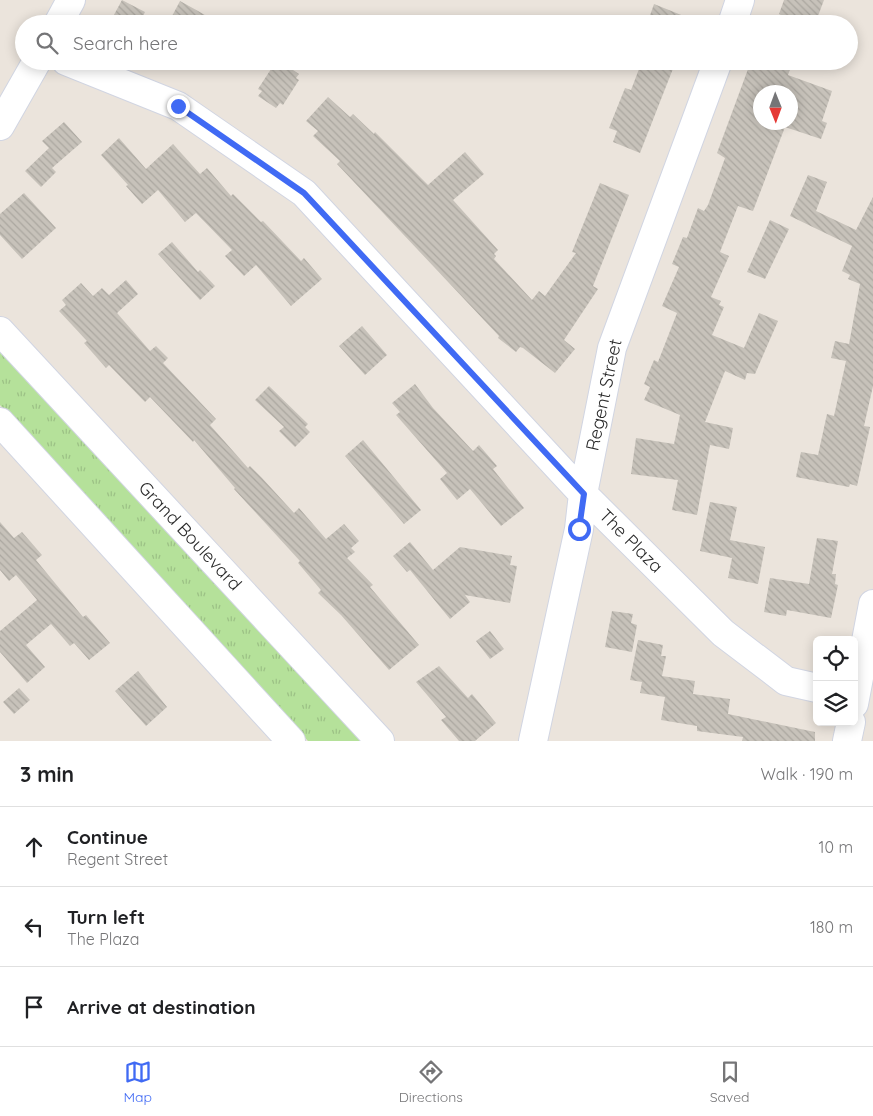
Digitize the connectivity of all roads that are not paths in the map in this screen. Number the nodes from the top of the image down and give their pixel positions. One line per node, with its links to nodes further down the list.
1 (71, 0): 3 (street)
2 (740, 0): 4 (street)
3 (63, 15)
4 (735, 15)
5 (32, 70): 8 (street)
6 (88, 70): 11 (street, The Plaza)
7 (715, 70): 11 (street, Regent Street)
8 (0, 126)
9 (0, 331): 17 (street, Grand Boulevard)
10 (0, 422): 16 (street)
11 (584, 494): 13 (street, The Plaza); 18 (street, Regent Street)
12 (873, 604): 14 (street)
13 (813, 687)
14 (858, 704)
15 (852, 726): 19 (street)
16 (291, 741)
17 (380, 741)
18 (533, 741)
19 (848, 741)

